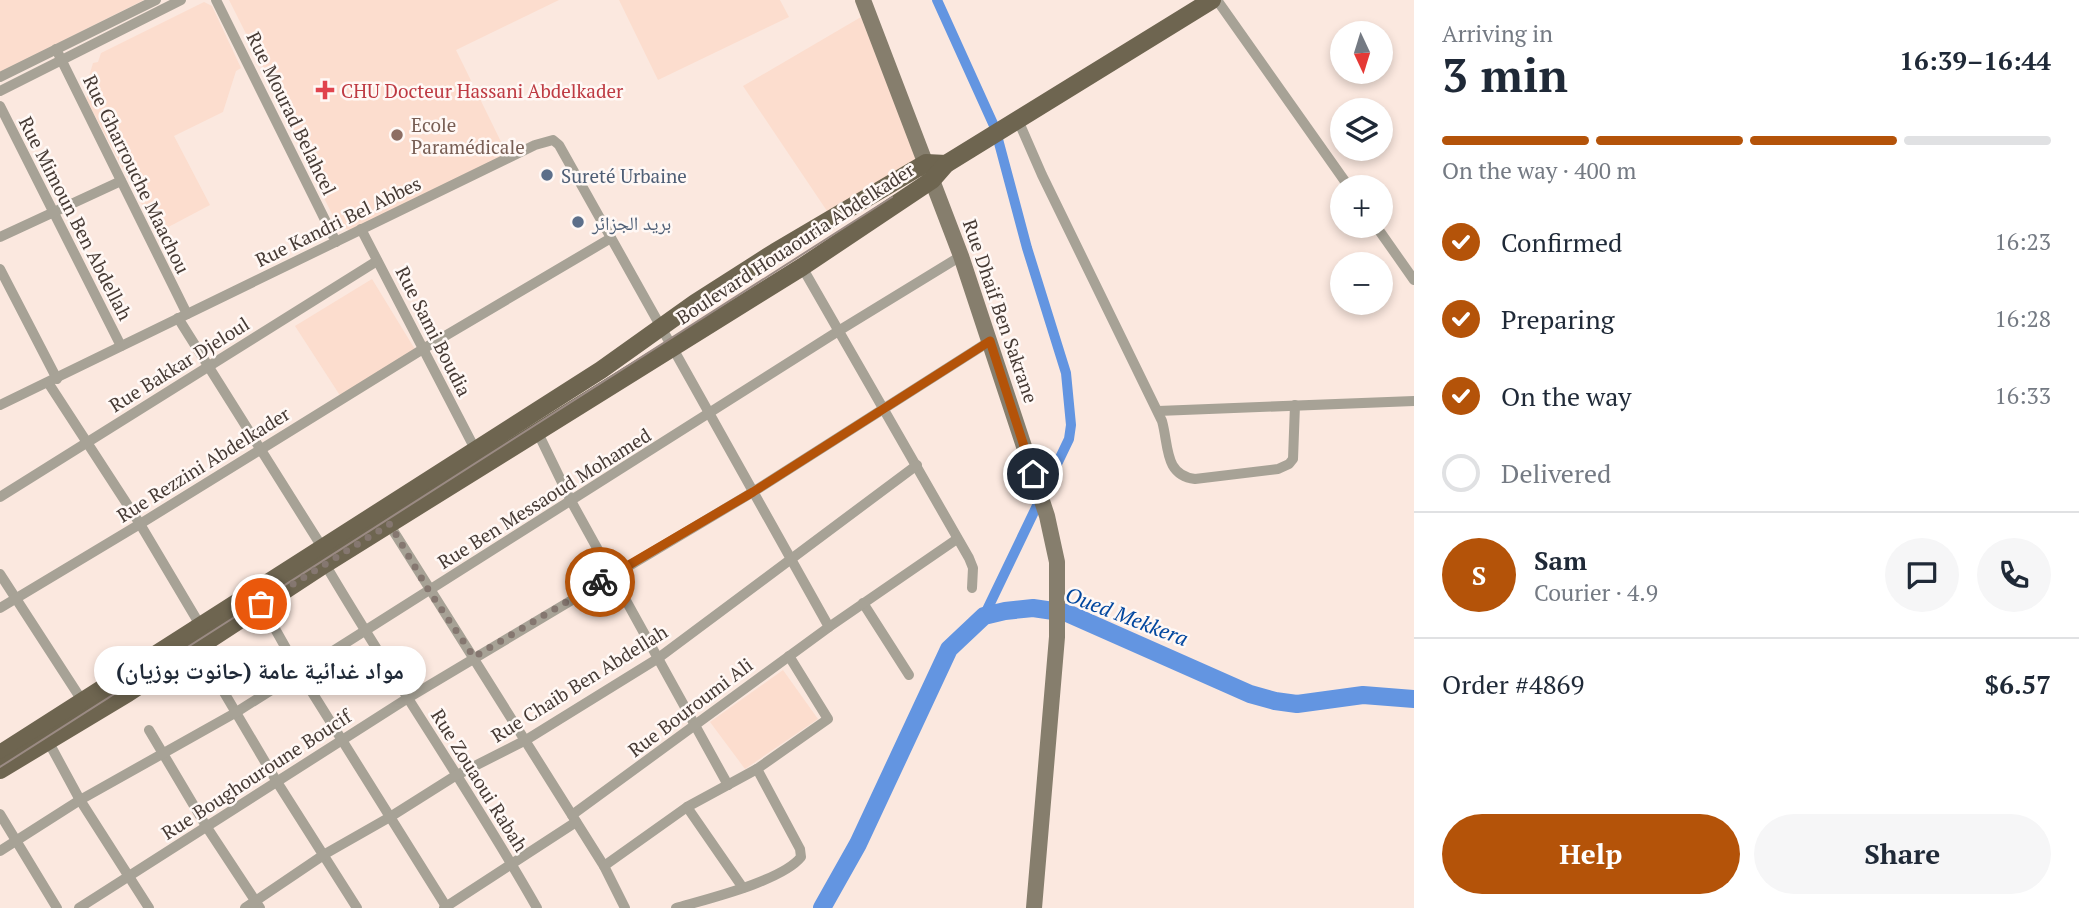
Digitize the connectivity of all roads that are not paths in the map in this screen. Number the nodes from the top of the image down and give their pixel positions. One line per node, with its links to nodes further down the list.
1 (156, 0): 6 (street)
2 (181, 0): 7 (street)
3 (216, 0): 22 (street, Rue Mourad Belahcel)
4 (863, 0): 14 (main road, Rue Dhaif Ben Sakrane)
5 (1214, 0): 13 (main road, Boulevard Houaouria Abdelkader); 15 (street)
6 (56, 49): 7 (street, Rue Gharrouche Maachou); 8 (street)
7 (61, 60): 10 (street); 16 (street, Rue Gharrouche Maachou)
8 (18, 68): 9 (street); 10 (street)
9 (0, 77)
10 (24, 79): 11 (street)
11 (0, 91)
12 (0, 106): 17 (street, Rue Mimoun Ben Abdellah)
13 (1012, 124): 14 (main road, Boulevard Houaouria Abdelkader); 41 (street)
14 (929, 171): 23 (main road, Rue Dhaif Ben Sakrane); 25 (main road, Boulevard Houaouria Abdelkader); 29 (main road, Boulevard Houaouria Abdelkader)
15 (1340, 175)
16 (121, 181): 17 (street); 28 (street, Rue Gharrouche Maachou)
17 (54, 210): 19 (street); 32 (street, Rue Mimoun Ben Abdellah)
18 (361, 229): 20 (street, Rue Kandri Bel Abbes); 22 (street, Rue Kandri Bel Abbes); 24 (street, Rue Sami Boudia)
19 (0, 237)
20 (611, 238): 29 (street, Rue Kandri Bel Abbes); 34 (street, Rue Rezzini Abdelkader)
21 (1384, 238): 27 (street)
22 (336, 242): 28 (street, Rue Kandri Bel Abbes)
23 (961, 256): 30 (street, Rue Ben Messaoud Mohamed); 31 (main road, Rue Dhaif Ben Sakrane)
24 (377, 261): 34 (street, Rue Sami Boudia); 35 (street, Rue Bakkar Djeloul)
25 (803, 267): 30 (street); 33 (main road, Boulevard Houaouria Abdelkader)
26 (0, 269): 36 (street)
27 (1414, 280)
28 (182, 316): 32 (street, Rue Kandri Bel Abbes); 35 (street, Rue Gharrouche Maachou)
29 (662, 327): 33 (street, Rue Kandri Bel Abbes); 46 (main road, Boulevard Houaouria Abdelkader)
30 (840, 330): 40 (street); 42 (street, Rue Ben Messaoud Mohamed)
31 (990, 341): 40 (street, Rue Boughouroune Boucif); 110 (main road, Rue Dhaif Ben Sakrane)
32 (121, 346): 36 (street, Rue Kandri Bel Abbes)
33 (674, 347): 42 (street); 43 (main road, Boulevard Houaouria Abdelkader)
34 (423, 349): 45 (street, Rue Rezzini Abdelkader); 46 (street, Rue Sami Boudia)
35 (208, 365): 44 (street, Rue Bakkar Djeloul); 45 (street, Rue Gharrouche Maachou)
36 (53, 381): 38 (street, Rue Kandri Bel Abbes); 44 (street)
37 (1414, 401): 39 (street)
38 (0, 405)
39 (1295, 405): 41 (street); 41 (street)
40 (884, 407): 47 (street); 48 (street, Rue Boughouroune Boucif)
41 (1158, 411)
42 (710, 413): 48 (street); 50 (street, Rue Ben Messaoud Mohamed)
43 (537, 431): 50 (street); 52 (main road, Boulevard Houaouria Abdelkader)
44 (88, 442): 49 (street, Rue Bakkar Djeloul); 51 (street)
45 (261, 448): 51 (street, Rue Rezzini Abdelkader); 54 (street, Rue Zouaoui Rabah)
46 (475, 449): 54 (main road, Boulevard Houaouria Abdelkader)
47 (917, 465): 53 (street); 55 (street, Rue Chaib Ben Abdellah)
48 (753, 492): 55 (street); 57 (street, Rue Boughouroune Boucif)
49 (0, 497)
50 (571, 501): 57 (street); 59 (street, Rue Ben Messaoud Mohamed)
51 (140, 524): 60 (street, Rue Rezzini Abdelkader); 66 (street)
52 (390, 524): 54 (main road, Boulevard Houaouria Abdelkader); 59 (street)
53 (957, 539): 58 (street); 61 (street, Rue Bouroumi Ali)
54 (324, 555): 62 (main road, Boulevard Houaouria Abdelkader); 65 (street, Rue Zouaoui Rabah); 66 (main road, Boulevard Houaouria Abdelkader)
55 (791, 558): 64 (street); 69 (street, Rue Chaib Ben Abdellah)
56 (0, 574): 60 (street)
57 (612, 575): 68 (street, Rue Boughouroune Boucif); 69 (street)
58 (972, 588)
59 (429, 591): 65 (street, Rue Ben Messaoud Mohamed); 68 (street)
60 (15, 598): 63 (street, Rue Rezzini Abdelkader); 73 (street)
61 (863, 603): 64 (street, Rue Bouroumi Ali); 71 (street)
62 (261, 604): 66 (main road, Boulevard Houaouria Abdelkader); 70 (street)
63 (0, 608)
64 (829, 627): 67 (street, Rue Bouroumi Ali)
65 (365, 632): 70 (street, Rue Ben Messaoud Mohamed); 72 (street, Rue Zouaoui Rabah)
66 (199, 637): 73 (main road, Boulevard Houaouria Abdelkader); 74 (street); 79 (main road, Boulevard Houaouria Abdelkader)
67 (789, 656): 75 (street, Rue Bouroumi Ali); 82 (street)
68 (474, 657): 72 (street, Rue Boughouroune Boucif); 78 (street)
69 (657, 659): 75 (street); 78 (street, Rue Chaib Ben Abdellah)
70 (300, 673): 74 (street, Rue Ben Messaoud Mohamed); 77 (street)
71 (909, 675)
72 (408, 698): 77 (street, Rue Boughouroune Boucif); 84 (street, Rue Zouaoui Rabah)
73 (83, 702): 81 (main road, Boulevard Houaouria Abdelkader)
74 (234, 713): 80 (street, Rue Ben Messaoud Mohamed); 85 (street)
75 (696, 726): 86 (street); 91 (street, Rue Bouroumi Ali)
76 (149, 730): 80 (street)
77 (341, 740): 85 (street, Rue Boughouroune Boucif); 90 (street)
78 (526, 740): 84 (street, Rue Chaib Ben Abdellah); 91 (street)
79 (48, 741): 83 (main road, Boulevard Houaouria Abdelkader); 87 (street)
80 (163, 753): 87 (street, Rue Ben Messaoud Mohamed); 92 (street)
81 (0, 754)
82 (757, 769): 86 (street); 99 (street)
83 (0, 771)
84 (456, 776): 90 (street, Rue Chaib Ben Abdellah); 96 (street, Rue Zouaoui Rabah)
85 (277, 782): 92 (street, Rue Boughouroune Boucif); 95 (street)
86 (728, 785): 88 (street)
87 (80, 800): 93 (street, Rue Ben Messaoud Mohamed); 98 (street)
88 (687, 807): 97 (street); 99 (street)
89 (0, 814): 93 (street)
90 (390, 817): 95 (street, Rue Chaib Ben Abdellah); 106 (street)
91 (574, 818): 96 (street, Rue Bouroumi Ali); 97 (street)
92 (206, 826): 98 (street, Rue Boughouroune Boucif); 100 (street)
93 (16, 841): 94 (street, Rue Ben Messaoud Mohamed); 101 (street)
94 (0, 851)
95 (325, 855): 100 (street, Rue Chaib Ben Abdellah); 105 (street)
96 (512, 863): 106 (street, Rue Bouroumi Ali); 107 (street, Rue Zouaoui Rabah)
97 (604, 866): 108 (street)
98 (130, 876): 102 (street, Rue Boughouroune Boucif); 103 (street)
99 (743, 888): 109 (street)
100 (258, 904): 104 (street, Rue Chaib Ben Abdellah)
101 (58, 908)
102 (79, 908)
103 (149, 908)
104 (245, 908)
105 (357, 908)
106 (446, 908)
107 (537, 908)
108 (625, 908)
109 (676, 908)
110 (1034, 908)

